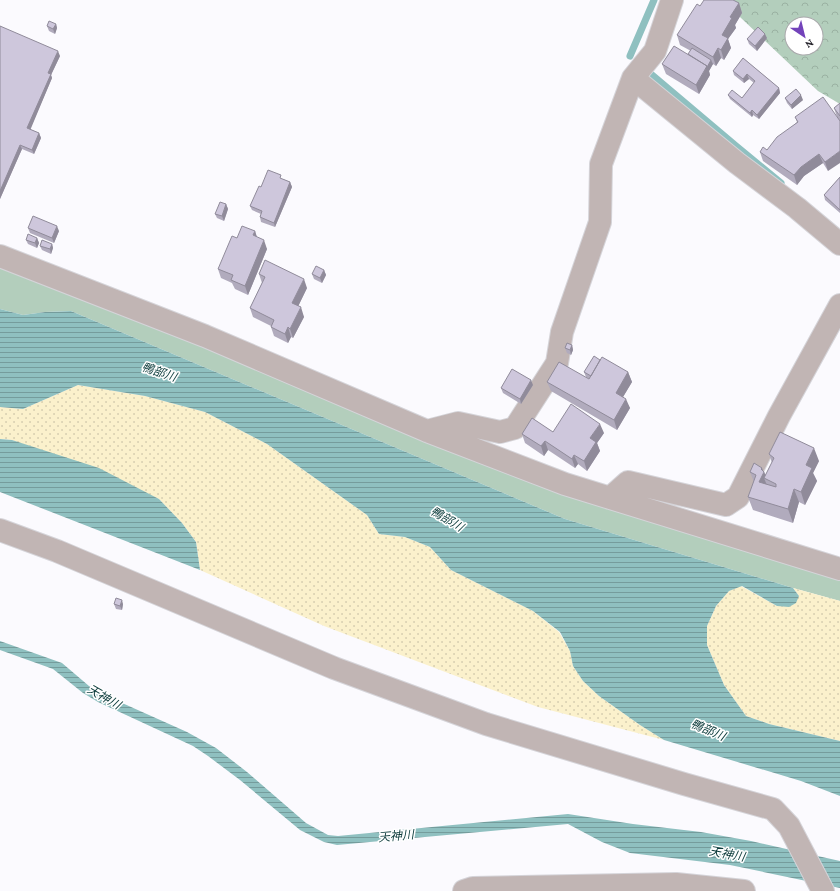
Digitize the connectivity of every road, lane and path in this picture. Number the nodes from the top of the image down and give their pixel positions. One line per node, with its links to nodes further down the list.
1 (672, 0): 2 (street)
2 (633, 78): 3 (street); 6 (street)
3 (840, 244)
4 (0, 256): 6 (street)
5 (840, 305): 7 (street)
6 (427, 431): 7 (street)
7 (610, 498): 9 (street)
8 (0, 530): 10 (street)
9 (840, 569)
10 (822, 889)
11 (464, 891): 12 (street)
12 (744, 891)

